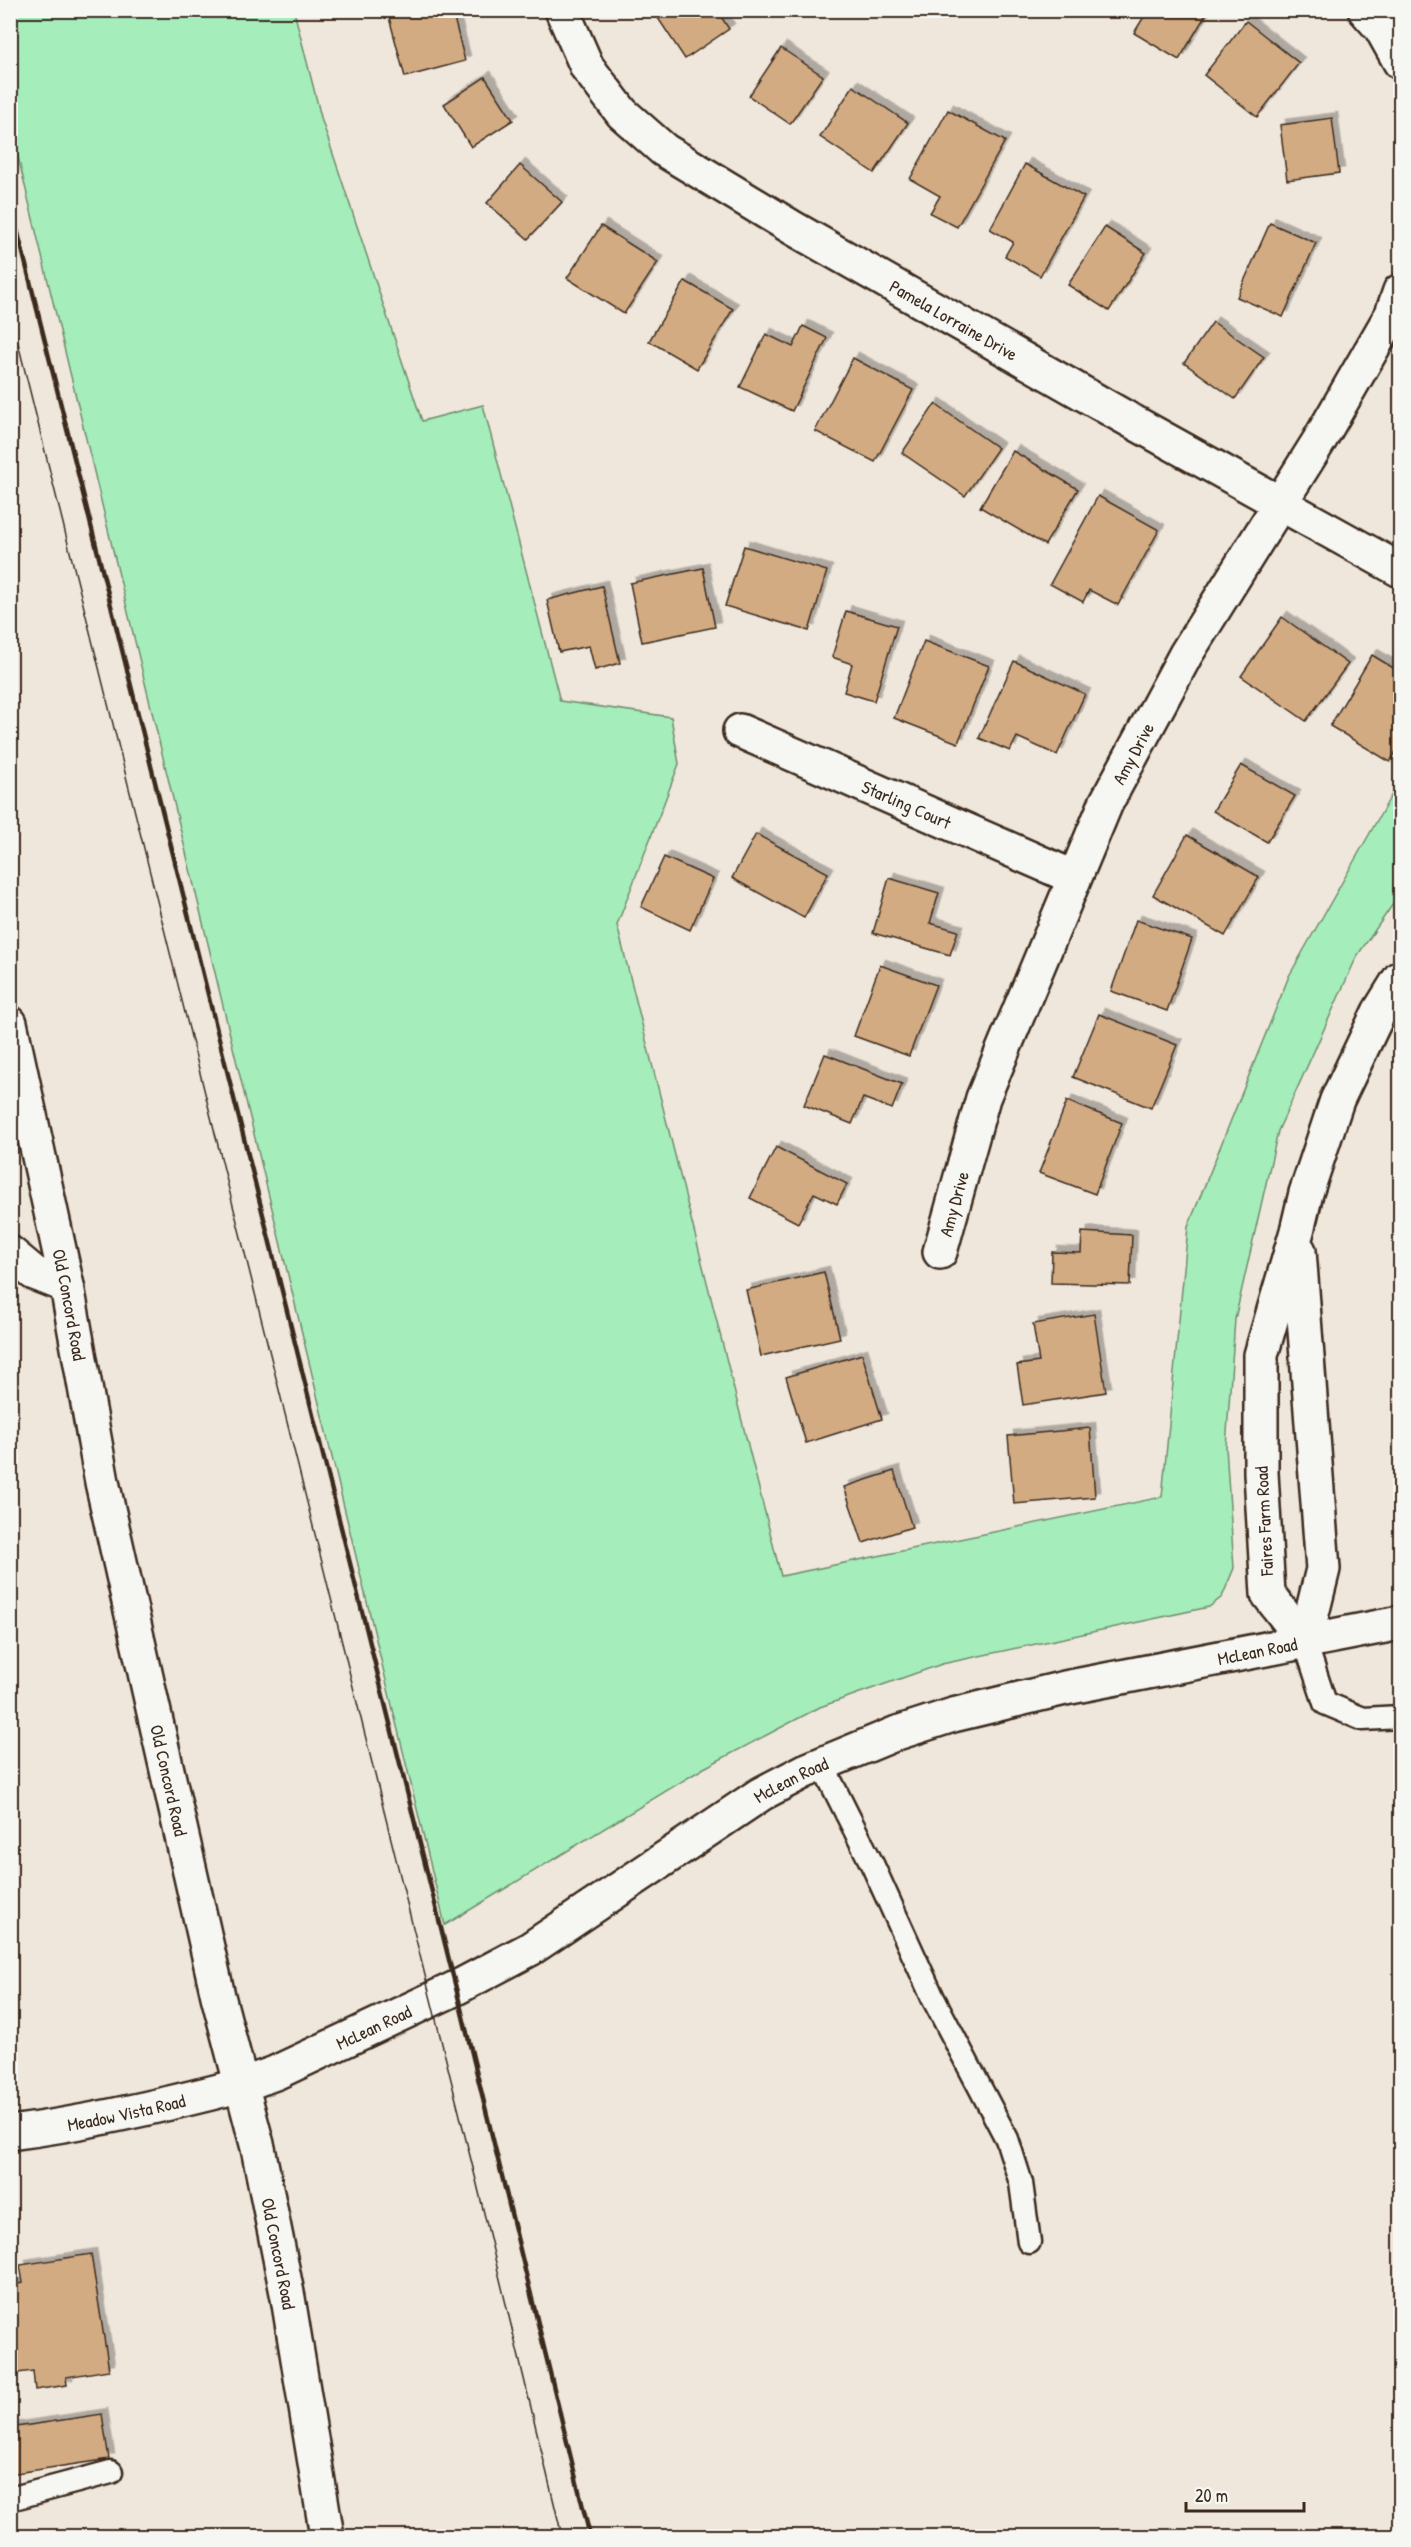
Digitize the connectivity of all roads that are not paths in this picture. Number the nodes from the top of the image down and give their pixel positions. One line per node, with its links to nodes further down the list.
1 (562, 10): 5 (street, Pamela Lorraine Drive)
2 (1365, 10): 3 (street)
3 (1401, 62)
4 (1401, 291): 5 (street, Amy Drive)
5 (1280, 503): 6 (street, Pamela Lorraine Drive); 8 (street, Amy Drive)
6 (1401, 570)
7 (740, 731): 8 (street, Starling Court)
8 (1073, 877): 12 (street, Amy Drive)
9 (1401, 978): 11 (street, Faires Farm Road)
10 (10, 1023): 14 (street, Old Concord Road)
11 (1298, 1231): 16 (street, Faires Farm Road); 16 (street, Faires Farm Road)
12 (940, 1252)
13 (10, 1253): 14 (street)
14 (67, 1286): 19 (street, Old Concord Road)
15 (1401, 1623): 16 (street, McLean Road)
16 (1305, 1642): 17 (lane); 18 (street, McLean Road)
17 (1401, 1717)
18 (822, 1764): 19 (street, McLean Road); 21 (lane)
19 (242, 2085): 20 (street, Meadow Vista Road); 24 (street, Old Concord Road)
20 (10, 2133)
21 (1029, 2242)
22 (111, 2472): 23 (lane)
23 (10, 2499)
24 (327, 2536)

